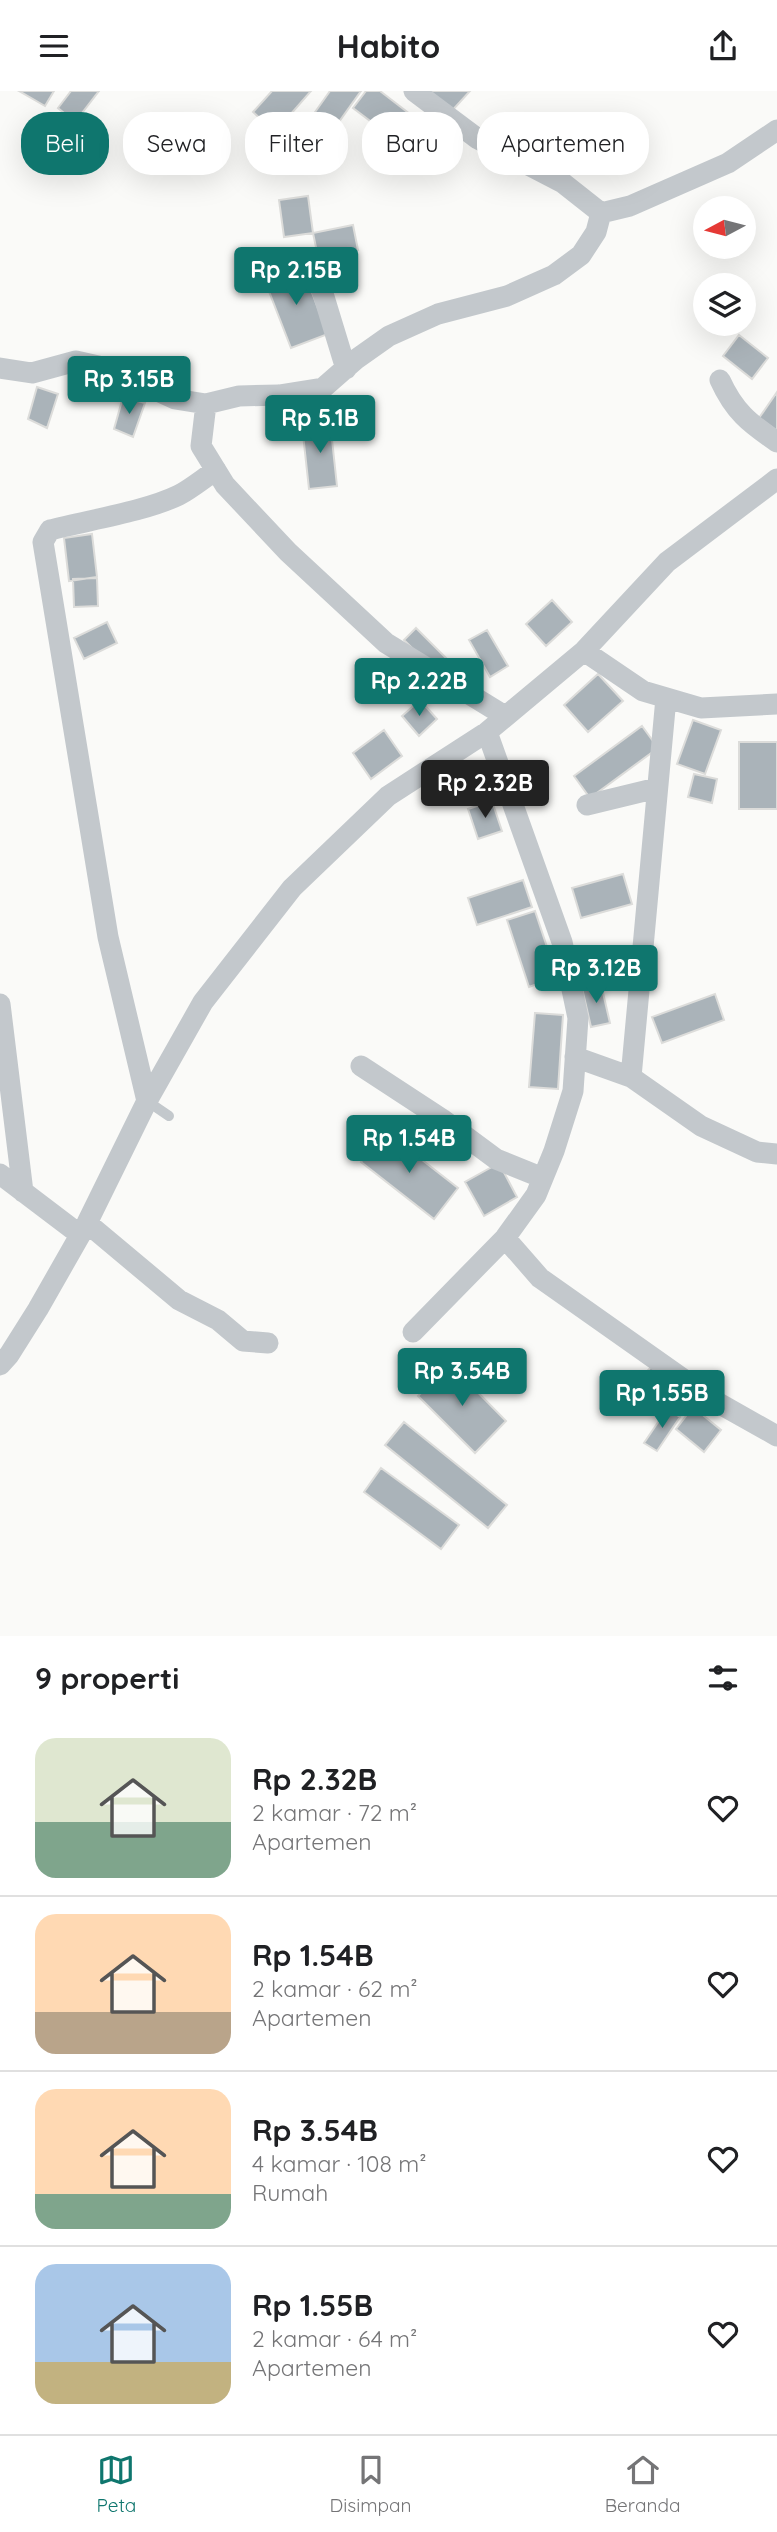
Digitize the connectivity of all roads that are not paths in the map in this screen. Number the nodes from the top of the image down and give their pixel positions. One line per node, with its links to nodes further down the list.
1 (414, 91): 3 (street)
2 (777, 129): 3 (street)
3 (601, 213): 6 (street)
4 (314, 264): 6 (street)
5 (0, 368): 8 (street)
6 (345, 369): 8 (street)
7 (720, 380): 9 (street)
8 (206, 404): 10 (street)
9 (777, 442)
10 (216, 470): 15 (street); 23 (street)
11 (777, 479): 12 (street)
12 (584, 651): 13 (street); 15 (street)
13 (666, 698): 14 (street); 17 (street)
14 (777, 704)
15 (505, 716): 16 (street)
16 (487, 732): 20 (street); 23 (street)
17 (657, 788): 18 (street); 22 (street)
18 (587, 805)
19 (0, 1005): 28 (street)
20 (575, 1057): 22 (street); 27 (street)
21 (361, 1066): 27 (street)
22 (631, 1077): 25 (street)
23 (147, 1101): 24 (lane); 29 (street)
24 (169, 1116)
25 (777, 1154)
26 (0, 1174): 28 (street)
27 (543, 1178): 30 (street)
28 (23, 1192): 29 (street)
29 (83, 1229): 32 (street); 33 (street)
30 (505, 1238): 31 (street); 34 (street)
31 (412, 1332)
32 (268, 1343)
33 (0, 1365)
34 (777, 1436)

